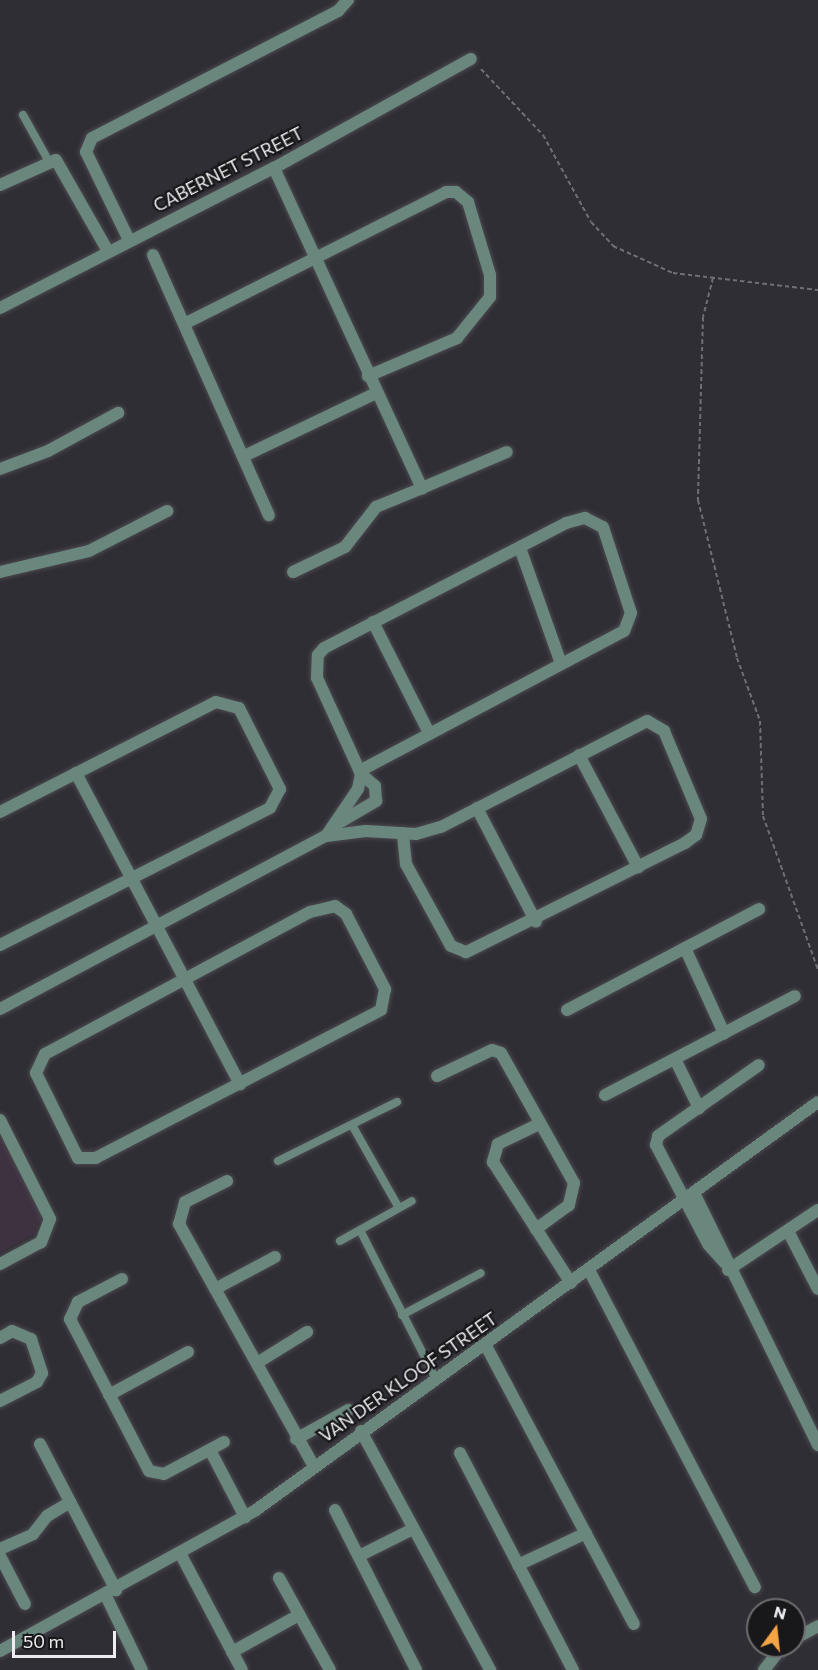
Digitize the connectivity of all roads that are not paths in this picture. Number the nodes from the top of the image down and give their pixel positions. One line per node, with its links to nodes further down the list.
1 (348, 0): 7 (street)
2 (471, 59): 5 (street, CABERNET STREET)
3 (23, 115): 4 (lane)
4 (48, 160): 6 (street); 8 (street)
5 (274, 168): 7 (street, CABERNET STREET); 10 (street)
6 (0, 185)
7 (129, 240): 8 (street, CABERNET STREET)
8 (108, 251): 11 (street, CABERNET STREET)
9 (153, 255): 12 (street)
10 (313, 256): 12 (street); 13 (street); 13 (street)
11 (0, 308)
12 (186, 323): 17 (street)
13 (368, 376): 14 (street)
14 (376, 393): 17 (street); 19 (street)
15 (118, 412): 18 (street)
16 (507, 452): 19 (street)
17 (244, 456): 21 (street)
18 (0, 469)
19 (422, 488): 24 (street)
20 (166, 511): 23 (street)
21 (269, 515)
22 (520, 548): 25 (street); 26 (street); 26 (street)
23 (0, 572)
24 (293, 572)
25 (373, 622): 27 (street); 29 (street)
26 (561, 664): 27 (street)
27 (429, 734): 29 (street)
28 (579, 756): 31 (street); 35 (street); 35 (street)
29 (360, 773): 33 (street); 33 (street)
30 (76, 774): 32 (street); 36 (street); 36 (street)
31 (477, 808): 34 (street); 38 (street)
32 (0, 812)
33 (330, 831): 34 (street); 39 (street)
34 (403, 833): 38 (street)
35 (638, 867): 38 (street)
36 (132, 879): 39 (street); 40 (street)
37 (759, 909): 41 (street)
38 (536, 922)
39 (158, 927): 42 (street); 44 (street)
40 (0, 945)
41 (685, 948): 45 (street); 46 (street)
42 (186, 978): 50 (street); 50 (street); 50 (street)
43 (795, 996): 46 (street)
44 (0, 1009)
45 (567, 1010)
46 (724, 1033): 47 (street)
47 (675, 1059): 51 (street); 54 (street)
48 (759, 1065): 54 (street)
49 (437, 1076): 56 (street)
50 (240, 1084)
51 (605, 1095)
52 (397, 1102): 57 (lane)
53 (818, 1102): 60 (street, VAN DER KLOOF STREET)
54 (699, 1108): 62 (street)
55 (0, 1120): 71 (street)
56 (539, 1124): 66 (street); 66 (street)
57 (352, 1125): 58 (lane); 63 (lane)
58 (278, 1161)
59 (227, 1181): 77 (street)
60 (694, 1193): 62 (street, VAN DER KLOOF STREET); 65 (street)
61 (412, 1201): 63 (lane)
62 (684, 1201): 65 (street); 73 (street, VAN DER KLOOF STREET)
63 (399, 1208): 67 (lane)
64 (818, 1210): 68 (street)
65 (702, 1222): 72 (street)
66 (536, 1229): 76 (street)
67 (360, 1230): 69 (lane); 79 (lane)
68 (788, 1231): 72 (street); 78 (street)
69 (340, 1241)
70 (274, 1257): 77 (street)
71 (0, 1264)
72 (726, 1266): 93 (street)
73 (589, 1270): 76 (street, VAN DER KLOOF STREET); 108 (street)
74 (481, 1273): 79 (lane)
75 (122, 1279): 86 (street)
76 (571, 1282): 82 (street, VAN DER KLOOF STREET)
77 (215, 1289): 84 (street)
78 (818, 1289)
79 (402, 1315): 85 (lane)
80 (307, 1332): 84 (street)
81 (0, 1338): 87 (street)
82 (485, 1344): 85 (street, VAN DER KLOOF STREET); 101 (street)
83 (188, 1352): 86 (street)
84 (256, 1363): 90 (street)
85 (436, 1380): 89 (street, VAN DER KLOOF STREET)
86 (109, 1395): 94 (street)
87 (0, 1401)
88 (348, 1410): 90 (street)
89 (360, 1431): 96 (street, VAN DER KLOOF STREET); 100 (street)
90 (296, 1439): 96 (street)
91 (224, 1442): 94 (street)
92 (40, 1444): 97 (street)
93 (818, 1445)
94 (210, 1450): 99 (street)
95 (460, 1453): 106 (street)
96 (314, 1467): 99 (street, VAN DER KLOOF STREET)
97 (70, 1502): 102 (street); 109 (street)
98 (335, 1510): 105 (street)
99 (245, 1517): 103 (street, VAN DER KLOOF STREET)
100 (413, 1529): 105 (street); 120 (street)
101 (586, 1533): 106 (street); 112 (street)
102 (0, 1549)
103 (181, 1555): 109 (street, VAN DER KLOOF STREET); 114 (street)
104 (0, 1556): 110 (street)
105 (359, 1556): 119 (street)
106 (518, 1565): 121 (street)
107 (279, 1578): 111 (street)
108 (755, 1587)
109 (111, 1593): 113 (street, VAN DER KLOOF STREET); 116 (street)
110 (25, 1604)
111 (299, 1615): 114 (street); 118 (street)
112 (634, 1624)
113 (0, 1651)
114 (232, 1652): 117 (street)
115 (774, 1658): 122 (street)
116 (142, 1670)
117 (242, 1670)
118 (330, 1670)
119 (416, 1670)
120 (490, 1670)
121 (573, 1670)
122 (764, 1670)

